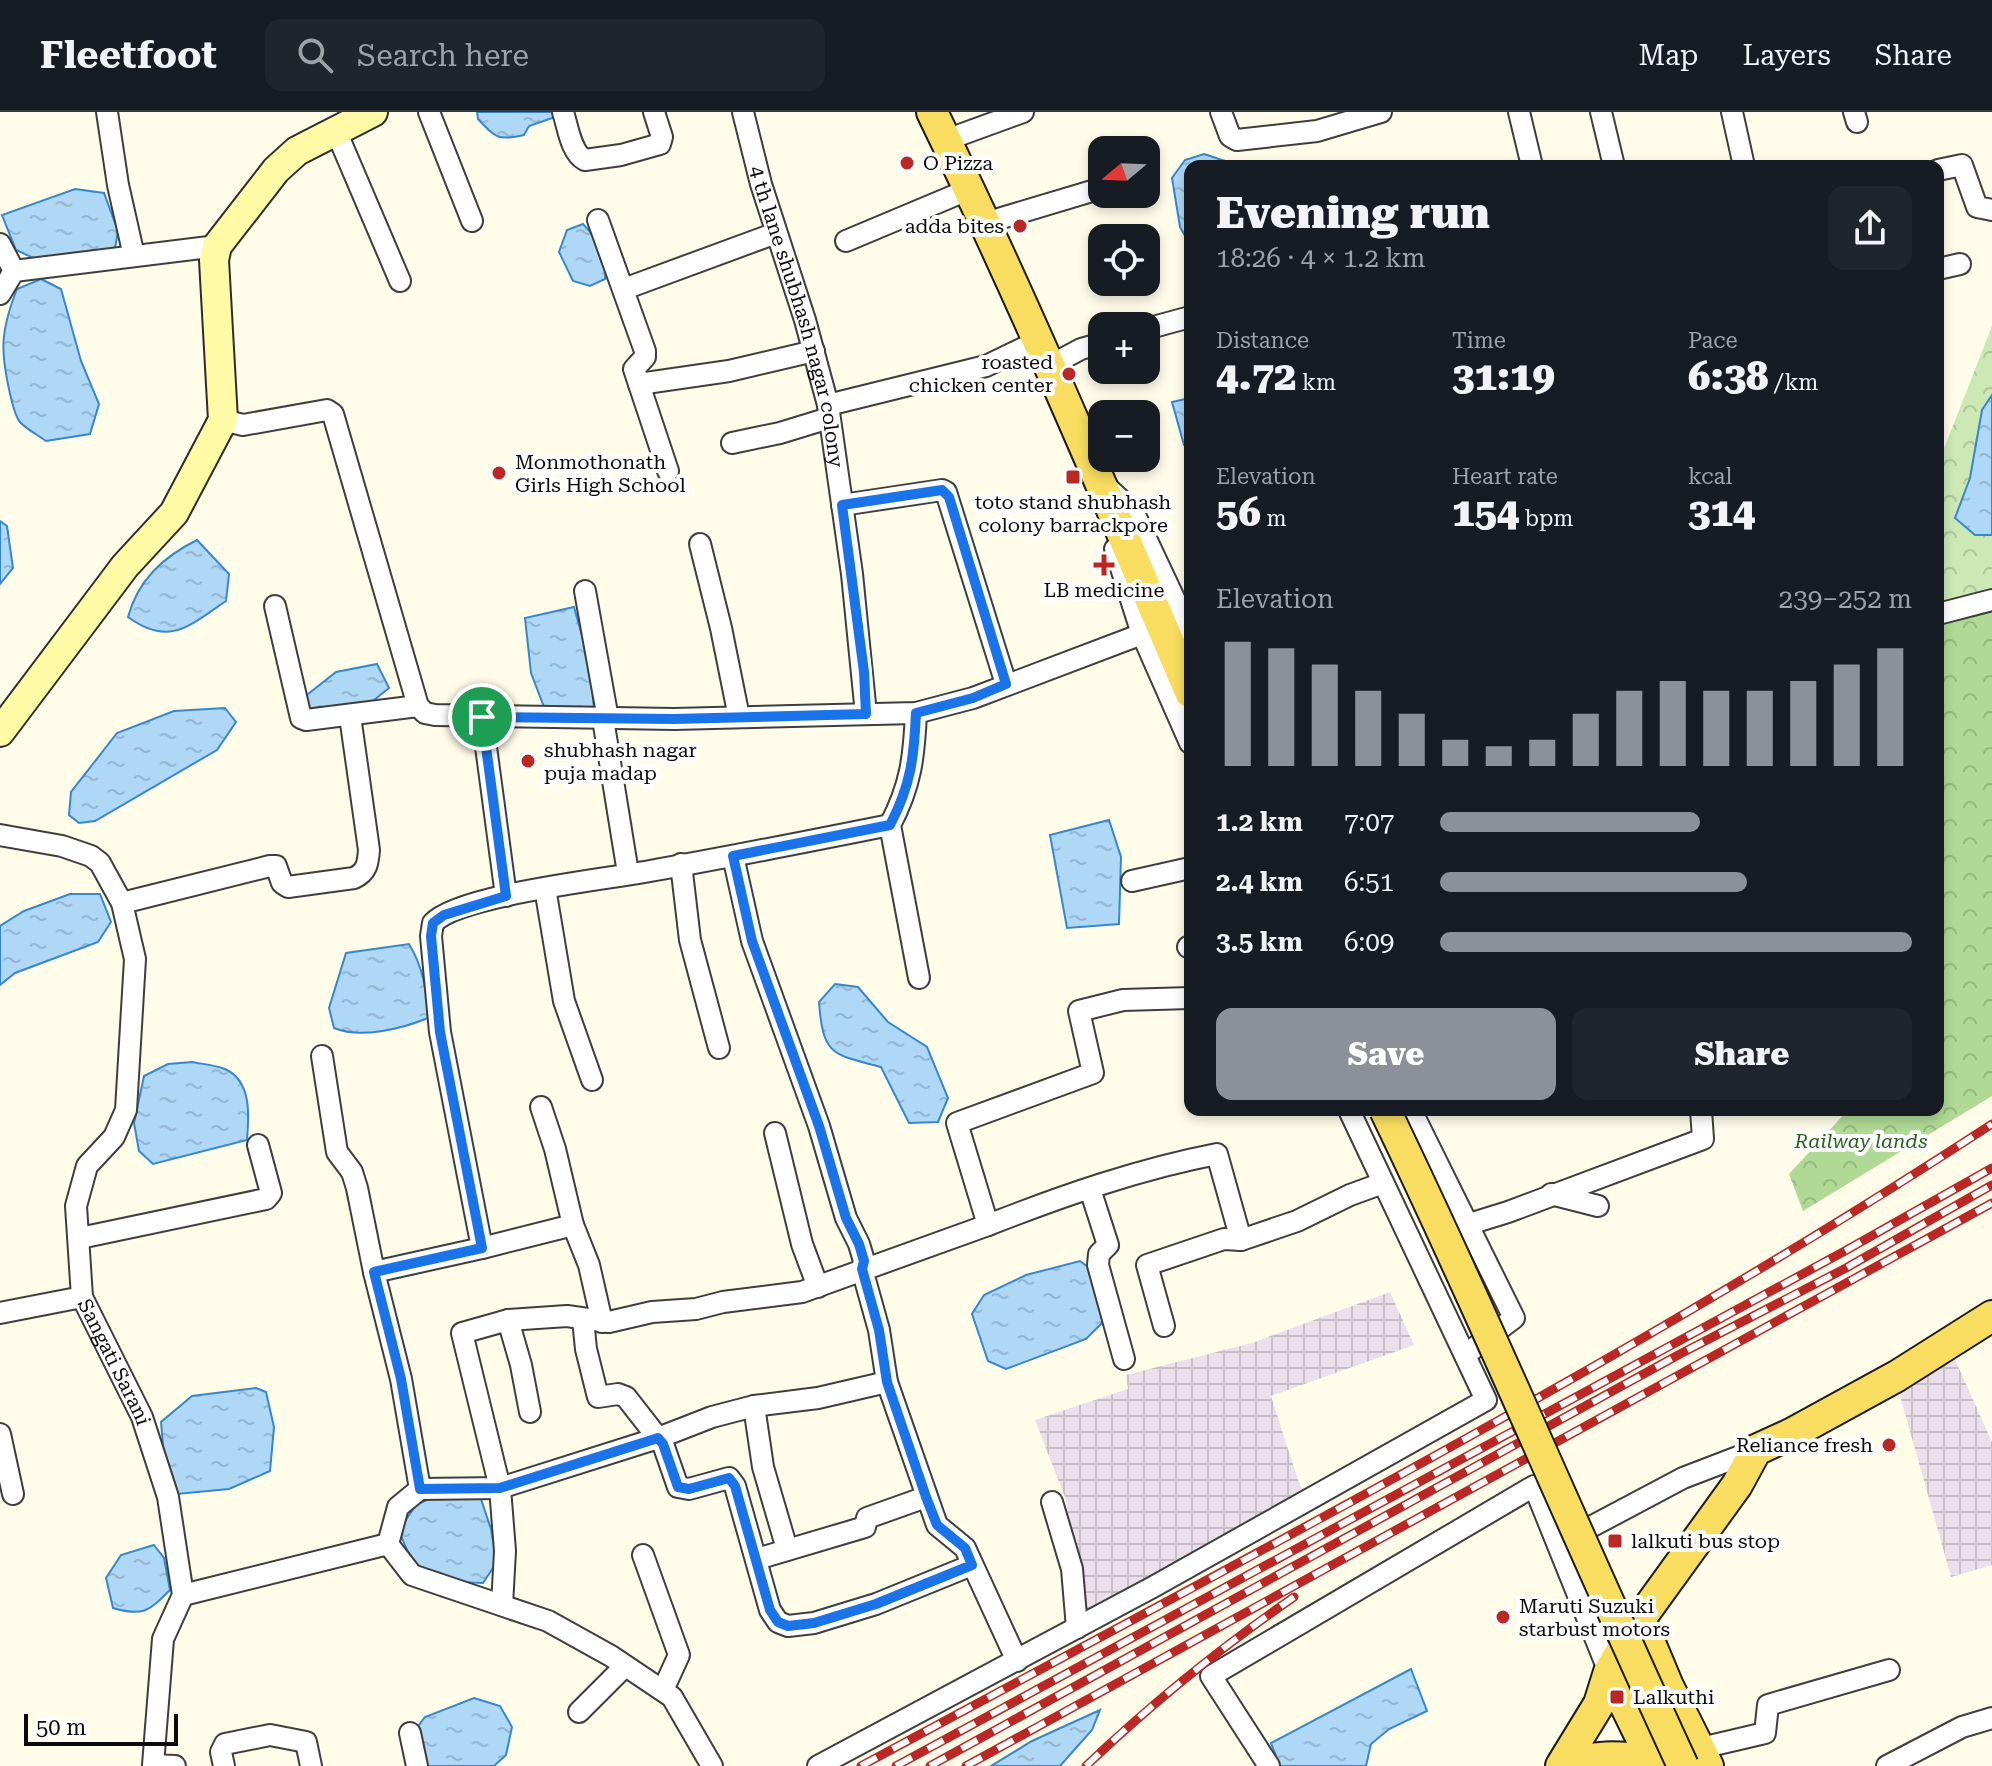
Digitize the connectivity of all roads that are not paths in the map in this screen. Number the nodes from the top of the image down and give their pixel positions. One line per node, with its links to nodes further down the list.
1 (107, 112): 30 (street)
2 (373, 112): 14 (street)
3 (429, 112): 24 (street)
4 (563, 112): 5 (street)
5 (654, 112)
6 (743, 112): 26 (street, 4 th lane shubhash nagar colony)
7 (932, 112): 15 (main road)
8 (1023, 112): 15 (street)
9 (1221, 112): 10 (street)
10 (1381, 112)
11 (1519, 112): 16 (street)
12 (1601, 112): 17 (street)
13 (1732, 112): 18 (street)
14 (336, 131): 29 (street); 34 (street)
15 (946, 140): 20 (main road)
16 (1531, 160)
17 (1613, 160)
18 (1743, 160)
19 (1944, 169): 22 (street)
20 (970, 189): 25 (main road); 27 (street)
21 (1088, 192): 25 (street)
22 (1992, 210)
23 (598, 220): 35 (street)
24 (472, 221)
25 (985, 223): 41 (main road)
26 (776, 233): 35 (street); 40 (street, 4 th lane shubhash nagar colony)
27 (846, 241)
28 (0, 244): 33 (street)
29 (217, 246): 30 (street); 44 (street)
30 (134, 256): 33 (street)
31 (1960, 264): 32 (street)
32 (1944, 268)
33 (14, 271): 36 (street)
34 (400, 281)
35 (624, 289): 42 (street)
36 (0, 294)
37 (1184, 319): 38 (street)
38 (1160, 325)
39 (1088, 347): 41 (street)
40 (814, 351): 42 (street); 43 (street, 4 th lane shubhash nagar colony)
41 (1044, 354): 43 (street); 47 (main road)
42 (639, 384): 46 (street)
43 (828, 411): 45 (street); 48 (street, 4 th lane shubhash nagar colony)
44 (223, 420): 58 (street); 66 (street)
45 (732, 443)
46 (668, 471)
47 (1102, 483): 54 (street); 55 (street); 56 (main road)
48 (842, 505): 57 (street); 60 (street, 4 th lane shubhash nagar colony)
49 (700, 544): 63 (street)
50 (585, 591): 64 (street)
51 (1992, 600): 53 (street)
52 (275, 606): 61 (street)
53 (1944, 612)
54 (1184, 619)
55 (1142, 634): 57 (street); 65 (street)
56 (1184, 678)
57 (1006, 684): 59 (street)
58 (418, 706): 61 (street); 62 (street)
59 (916, 713): 60 (street); 67 (street)
60 (866, 714): 63 (street)
61 (350, 716): 76 (street)
62 (482, 717): 64 (street); 75 (street)
63 (739, 717): 64 (street)
64 (605, 719): 72 (street)
65 (1184, 729)
66 (0, 732)
67 (890, 825): 69 (street); 77 (street)
68 (0, 835): 76 (street, Sangati Sarani)
69 (733, 856): 70 (street); 99 (street)
70 (681, 864): 72 (street); 79 (street)
71 (1184, 869): 73 (street)
72 (628, 873): 74 (street)
73 (1132, 881)
74 (545, 888): 75 (street); 81 (street)
75 (506, 896): 98 (street)
76 (122, 903): 96 (street, Sangati Sarani)
77 (919, 978)
78 (1184, 998): 94 (street)
79 (719, 1048)
80 (322, 1056): 100 (street)
81 (592, 1080)
82 (541, 1107): 93 (street)
83 (1352, 1116): 89 (street)
84 (1409, 1116): 139 (main road, bridge)
85 (1410, 1116): 95 (street)
86 (1701, 1116): 91 (street)
87 (775, 1133): 101 (street)
88 (258, 1145): 96 (street)
89 (1383, 1183): 97 (street); 108 (street)
90 (1090, 1189): 94 (street); 97 (street); 109 (street)
91 (1551, 1194): 92 (street); 95 (street)
92 (1598, 1206)
93 (573, 1225): 98 (street); 106 (street)
94 (988, 1225): 99 (street)
95 (1466, 1225): 108 (street)
96 (80, 1238): 102 (street, Sangati Sarani)
97 (1241, 1240): 107 (street)
98 (482, 1248): 100 (street)
99 (862, 1269): 101 (street); 110 (street)
100 (374, 1272): 117 (street)
101 (818, 1287): 106 (street)
102 (82, 1297): 103 (street); 127 (street, Sangati Sarani)
103 (0, 1313)
104 (1992, 1316): 115 (main road)
105 (508, 1320): 106 (street); 112 (street); 116 (street)
106 (593, 1320): 114 (street)
107 (1164, 1326)
108 (1465, 1355): 130 (street)
109 (1124, 1359)
110 (887, 1382): 111 (street); 119 (street)
111 (754, 1406): 114 (street); 123 (street)
112 (530, 1412)
113 (0, 1434): 118 (street)
114 (658, 1438): 116 (street); 125 (street)
115 (1756, 1450): 122 (street); 129 (main road)
116 (500, 1488): 117 (street); 128 (street)
117 (420, 1489): 121 (street)
118 (13, 1494)
119 (926, 1497): 123 (street); 126 (street)
120 (1052, 1502): 130 (street)
121 (388, 1544): 127 (street); 128 (street)
122 (1557, 1544): 134 (street); 147 (street)
123 (787, 1549): 125 (street)
124 (643, 1555): 135 (street)
125 (757, 1559): 126 (street)
126 (972, 1565): 131 (street)
127 (183, 1595): 141 (street)
128 (502, 1605): 132 (street)
129 (1640, 1619): 134 (main road); 139 (main road)
130 (1077, 1628): 131 (street)
131 (1017, 1661): 146 (street)
132 (625, 1666): 135 (street); 136 (street)
133 (1889, 1670): 139 (street)
134 (1609, 1672): 140 (main road); 148 (main road)
135 (663, 1690): 145 (street)
136 (579, 1712)
137 (1992, 1718): 149 (street)
138 (410, 1733): 144 (street)
139 (1697, 1760)
140 (1653, 1763): 148 (main road)
141 (166, 1765)
142 (224, 1766): 143 (street)
143 (311, 1766)
144 (417, 1766)
145 (712, 1766)
146 (818, 1766)
147 (1269, 1766)
148 (1561, 1766)
149 (1887, 1766)

